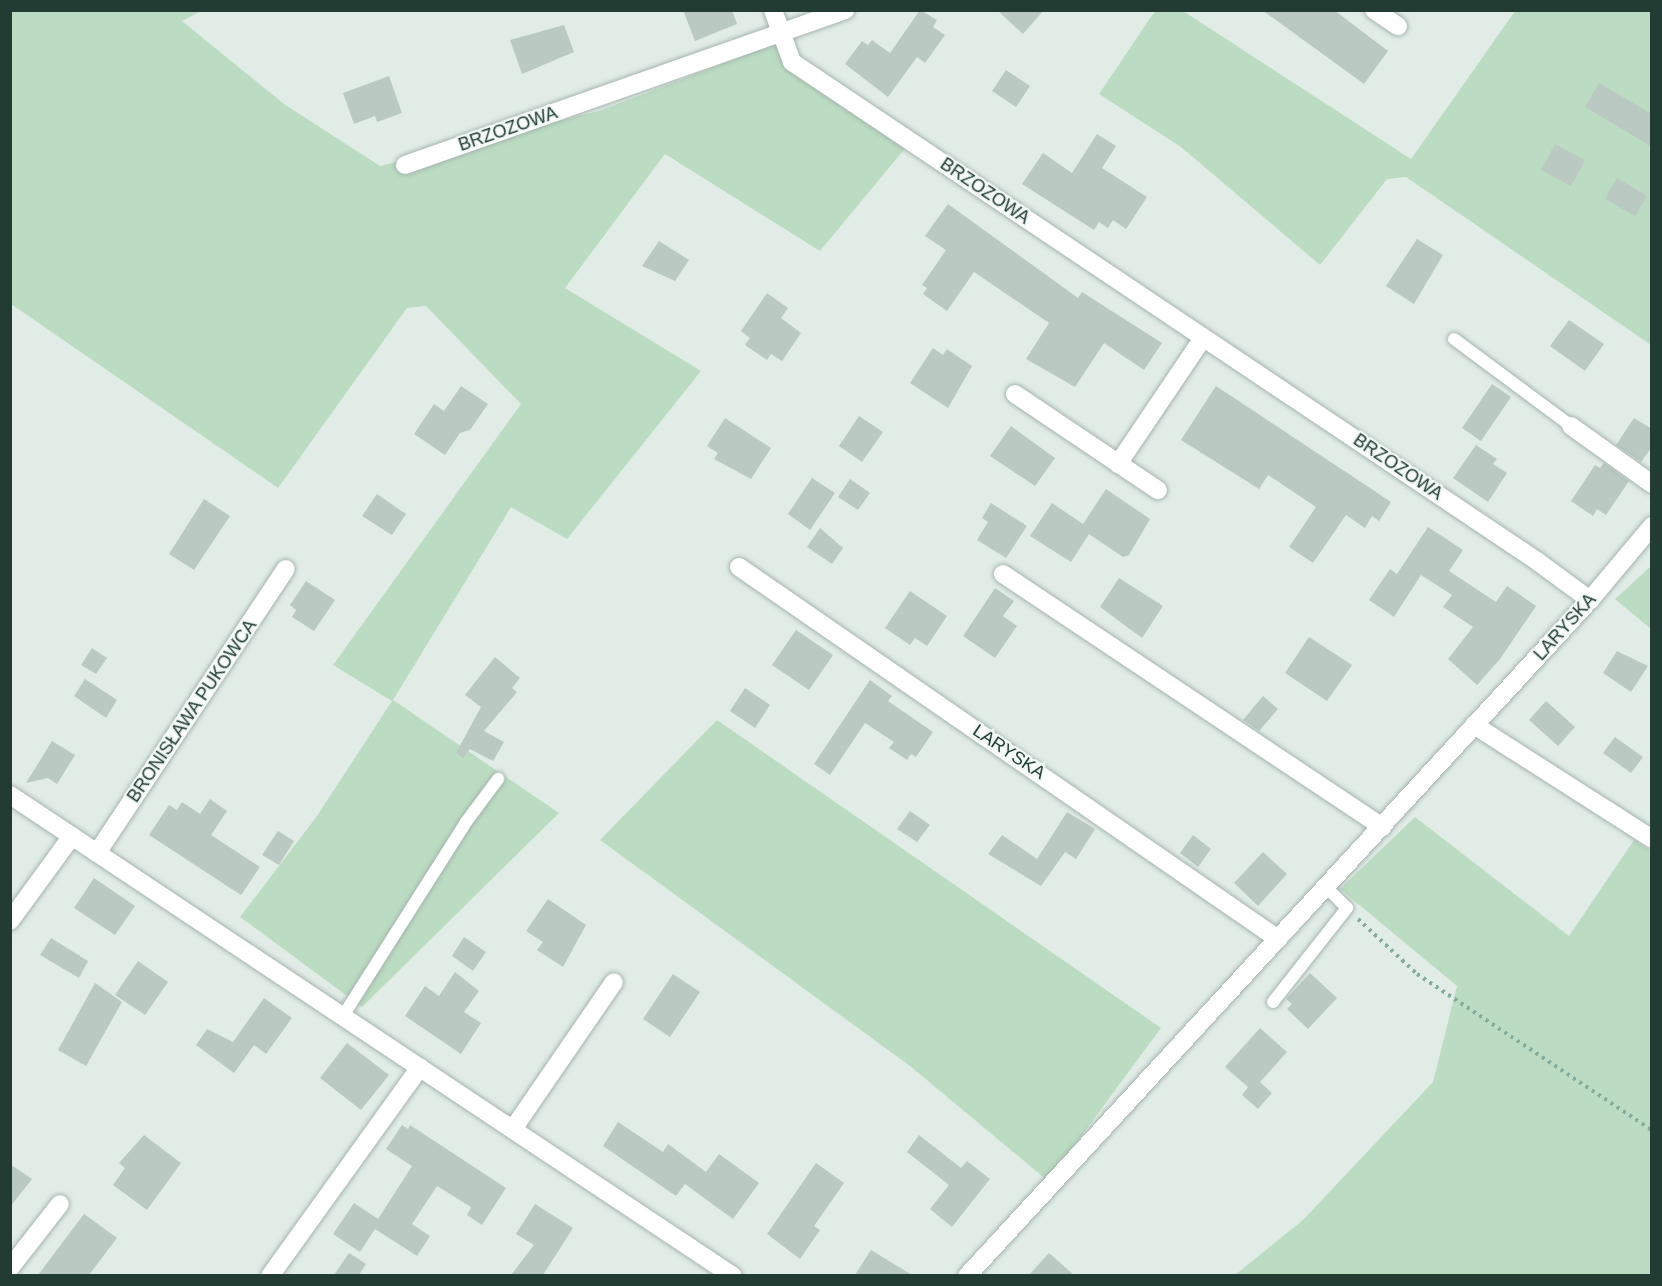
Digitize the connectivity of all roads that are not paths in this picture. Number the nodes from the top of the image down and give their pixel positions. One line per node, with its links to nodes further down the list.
1 (773, 10): 5 (street, BRZOZOWA)
2 (845, 10): 5 (street, BRZOZOWA)
3 (1374, 10): 4 (street)
4 (1398, 26)
5 (781, 33): 6 (street, BRZOZOWA); 7 (street, BRZOZOWA)
6 (405, 165)
7 (1203, 338): 11 (street); 18 (street, BRZOZOWA)
8 (1454, 339): 10 (lane)
9 (1015, 394): 11 (street)
10 (1571, 426): 12 (street)
11 (1119, 464): 13 (street)
12 (1652, 484)
13 (1158, 490)
14 (1652, 526): 18 (street, LARYSKA)
15 (739, 567): 28 (street, LARYSKA)
16 (286, 569): 25 (street, BRONISŁAWA PUKOWCA)
17 (1003, 574): 22 (street)
18 (1590, 600): 19 (street, LARYSKA)
19 (1474, 725): 22 (street, LARYSKA); 24 (street)
20 (498, 778): 31 (lane)
21 (10, 795): 23 (street)
22 (1382, 827): 26 (street, LARYSKA)
23 (72, 836): 25 (street); 27 (street)
24 (1652, 838)
25 (97, 853): 31 (street)
26 (1326, 887): 28 (street, LARYSKA); 30 (lane)
27 (10, 921)
28 (1278, 939): 38 (street, LARYSKA)
29 (614, 982): 33 (street)
30 (1273, 1002)
31 (342, 1016): 32 (street)
32 (420, 1067): 33 (street); 36 (street)
33 (513, 1129): 37 (street)
34 (60, 1204): 35 (street)
35 (10, 1269)
36 (270, 1275)
37 (733, 1275)
38 (967, 1275)

